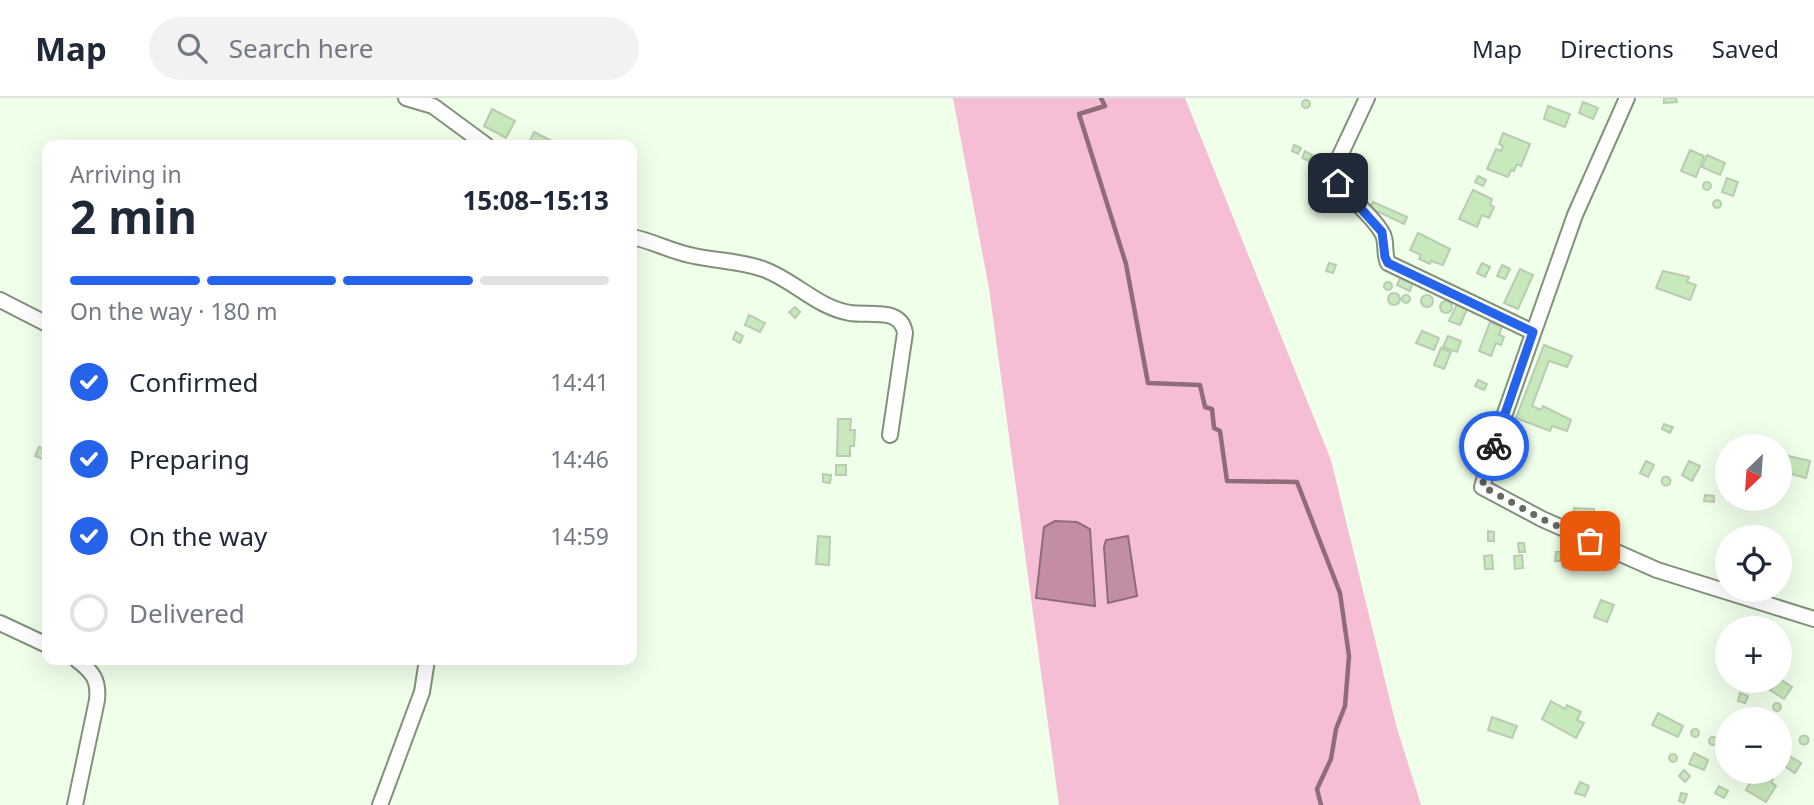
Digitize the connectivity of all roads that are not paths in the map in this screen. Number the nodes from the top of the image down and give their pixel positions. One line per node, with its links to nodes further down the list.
1 (406, 98): 4 (street)
2 (1367, 98): 8 (street)
3 (1627, 98): 8 (street)
4 (479, 140)
5 (637, 239): 9 (street)
6 (0, 300): 7 (street)
7 (42, 321)
8 (1533, 332): 10 (street)
9 (890, 435)
10 (1814, 619)
11 (0, 623): 12 (street)
12 (42, 643)
13 (84, 665): 15 (street)
14 (426, 665): 16 (street)
15 (75, 805)
16 (380, 805)

